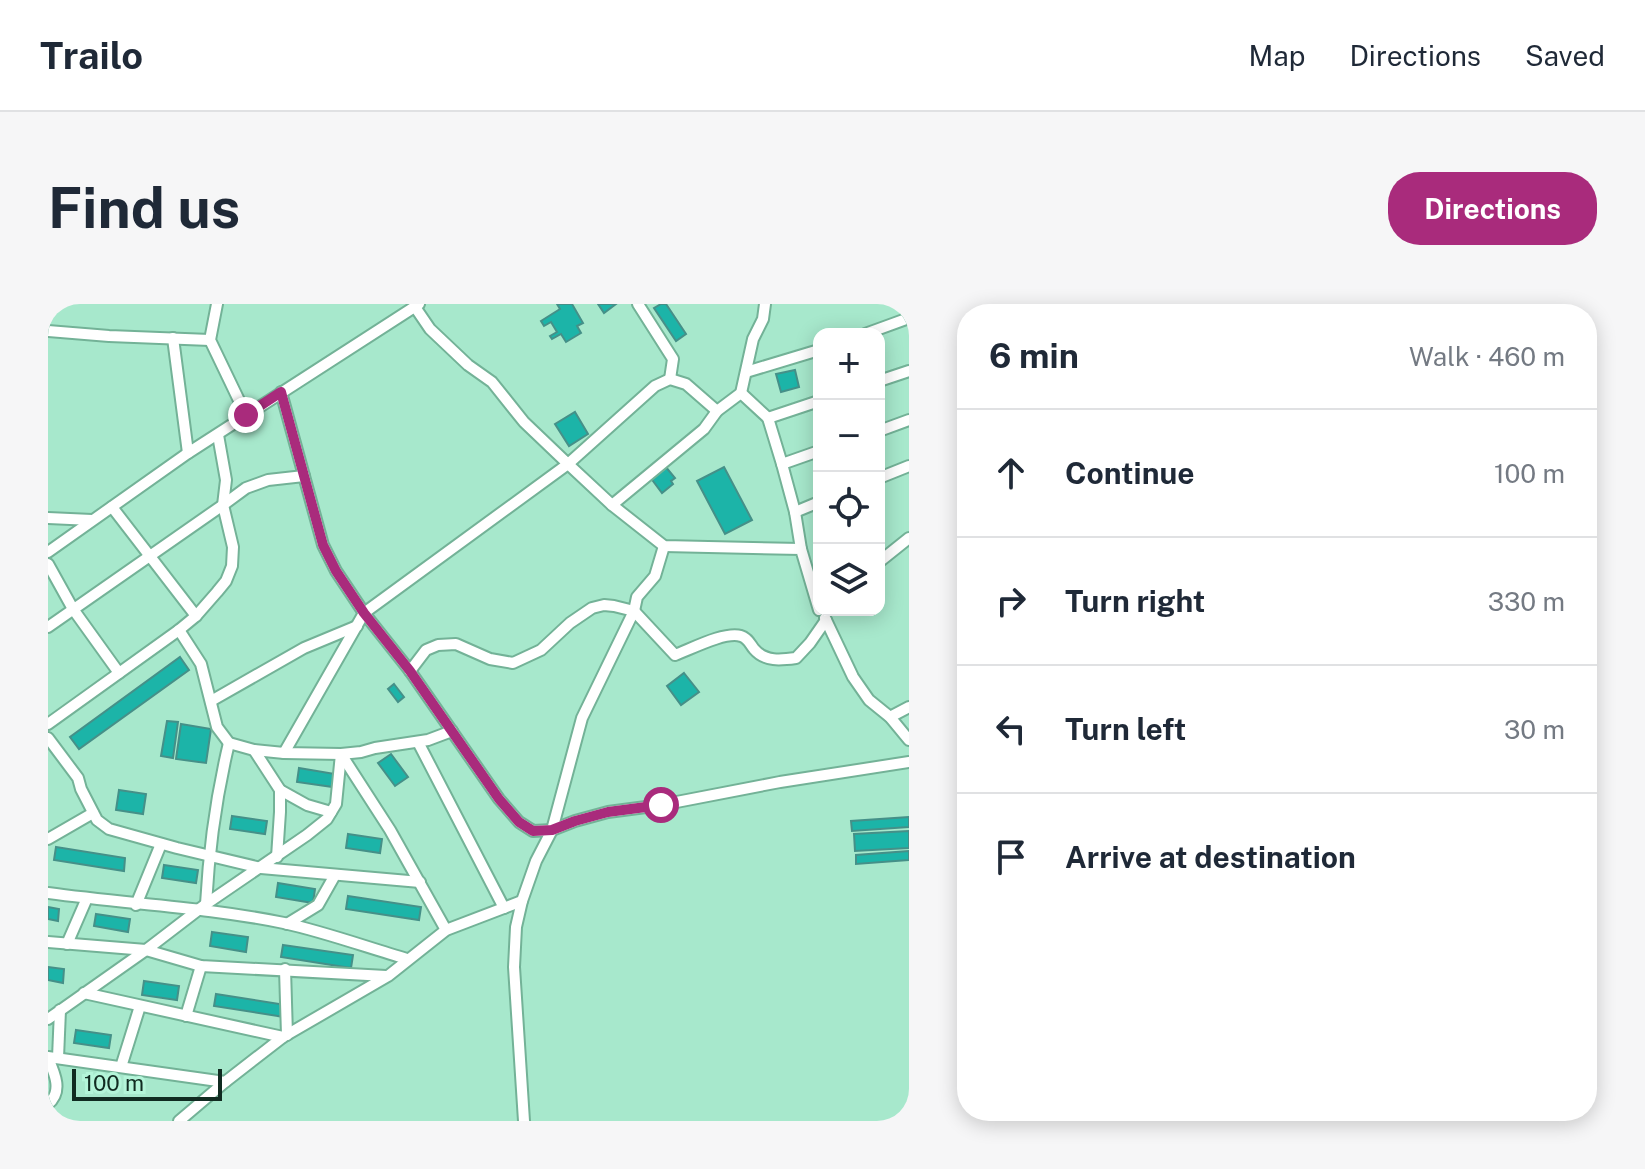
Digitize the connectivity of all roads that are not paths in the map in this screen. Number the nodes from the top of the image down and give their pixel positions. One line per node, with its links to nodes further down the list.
1 (217, 304): 9 (street)
2 (638, 304): 13 (street)
3 (765, 304): 12 (street)
4 (417, 306): 15 (street); 26 (street)
5 (909, 318): 6 (street)
6 (882, 328)
7 (48, 331): 8 (street)
8 (173, 338): 9 (street); 24 (street)
9 (210, 340): 19 (street)
10 (813, 352): 12 (street)
11 (909, 371): 14 (street)
12 (746, 372): 16 (street)
13 (670, 379): 18 (street); 26 (street)
14 (885, 379)
15 (281, 392): 19 (street); 29 (street)
16 (741, 393): 18 (street); 20 (street)
17 (813, 403): 20 (street)
18 (717, 411): 33 (street)
19 (246, 415): 23 (street)
20 (768, 418): 27 (street)
21 (909, 420): 22 (street)
22 (885, 429)
23 (218, 435): 24 (street); 32 (street)
24 (188, 453): 34 (street)
25 (813, 453): 27 (street)
26 (568, 464): 33 (street); 48 (street)
27 (782, 464): 35 (street)
28 (909, 466): 30 (street)
29 (304, 476): 32 (street); 48 (street)
30 (885, 476)
31 (813, 504): 35 (street)
32 (223, 505): 42 (street); 49 (street)
33 (612, 505): 39 (street)
34 (112, 507): 37 (street); 42 (street)
35 (795, 512): 40 (street)
36 (48, 518): 37 (street)
37 (92, 520): 41 (street)
38 (909, 538): 43 (street)
39 (664, 546): 40 (street); 47 (street)
40 (801, 549): 45 (street)
41 (48, 552)
42 (149, 556): 46 (street); 49 (street)
43 (885, 557)
44 (48, 564): 46 (street)
45 (813, 588)
46 (73, 609): 53 (street); 56 (street)
47 (634, 611): 50 (street); 55 (street); 73 (street)
48 (364, 613): 52 (street); 55 (street)
49 (196, 616): 54 (street)
50 (818, 616)
51 (822, 616): 59 (street)
52 (357, 626): 57 (street); 67 (street)
53 (48, 627)
54 (179, 630): 56 (street); 57 (street)
55 (410, 671): 61 (street)
56 (119, 673): 60 (street)
57 (211, 701): 65 (street)
58 (909, 707): 59 (street)
59 (890, 717): 63 (street)
60 (48, 724)
61 (452, 731): 64 (street); 73 (street)
62 (48, 738): 72 (street)
63 (909, 740)
64 (418, 742): 68 (street); 86 (street)
65 (229, 743): 66 (street); 76 (street)
66 (254, 750): 67 (street); 70 (street)
67 (284, 753): 68 (street)
68 (341, 754): 71 (street); 80 (street)
69 (909, 762): 73 (street)
70 (280, 790): 71 (street); 77 (street)
71 (331, 812): 77 (street)
72 (93, 813): 74 (street); 75 (street)
73 (552, 830): 83 (street)
74 (48, 839)
75 (161, 844): 76 (street); 84 (street)
76 (209, 856): 78 (street); 85 (street)
77 (277, 857): 78 (street)
78 (261, 868): 79 (street); 85 (street)
79 (335, 875): 80 (street); 87 (street)
80 (420, 882): 88 (street)
81 (48, 893): 82 (street)
82 (87, 898): 84 (street); 90 (street)
83 (522, 901): 86 (street); 107 (street)
84 (136, 905): 85 (street)
85 (204, 906): 87 (street); 91 (street)
86 (504, 908): 88 (street)
87 (287, 924): 92 (street)
88 (446, 930): 92 (street)
89 (48, 942): 90 (street)
90 (67, 944): 91 (street)
91 (146, 950): 93 (street); 96 (street)
92 (407, 959): 95 (street)
93 (201, 966): 94 (street); 99 (street)
94 (285, 969): 95 (street); 101 (street)
95 (388, 976): 101 (street)
96 (84, 993): 97 (street); 98 (street)
97 (140, 1006): 99 (street); 103 (street)
98 (60, 1010): 100 (street); 102 (street)
99 (186, 1016): 101 (street)
100 (48, 1019)
101 (285, 1036): 104 (street)
102 (51, 1058): 103 (street); 105 (street)
103 (121, 1067): 104 (street)
104 (225, 1082): 106 (street)
105 (48, 1104)
106 (179, 1121)
107 (524, 1121)

